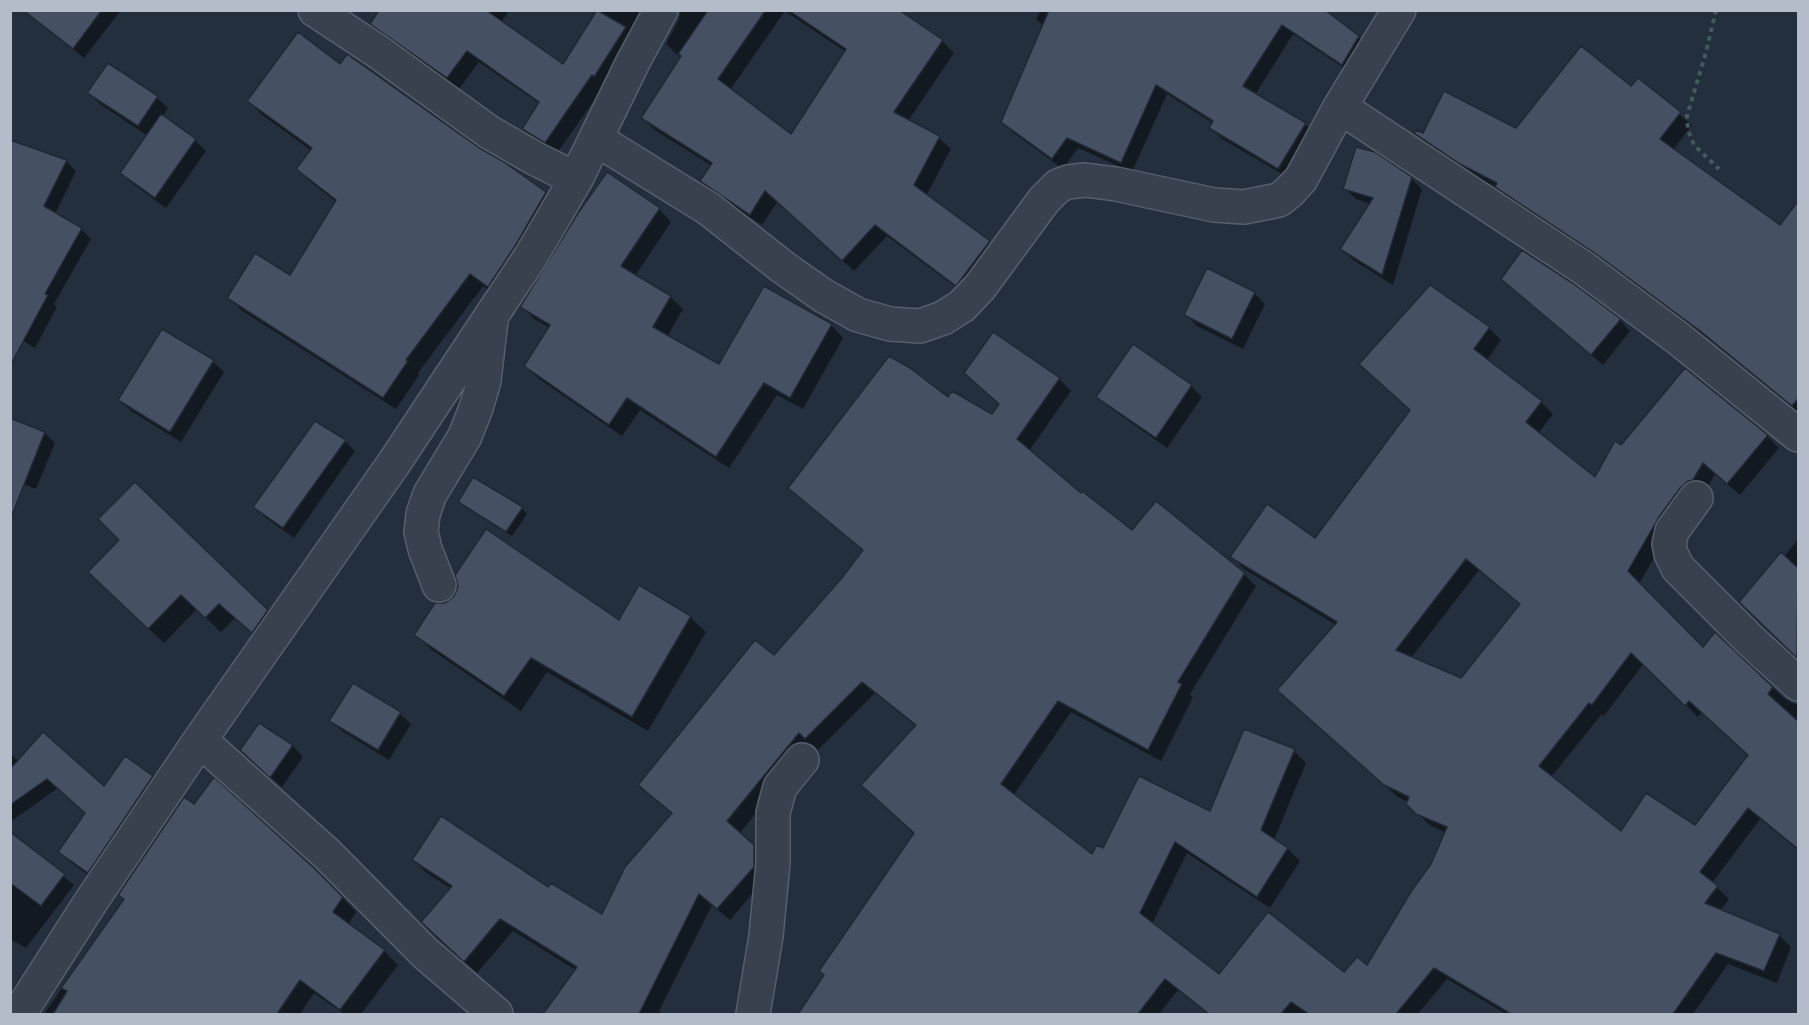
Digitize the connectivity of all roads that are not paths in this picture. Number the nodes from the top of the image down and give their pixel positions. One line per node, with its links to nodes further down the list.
1 (315, 10): 6 (street)
2 (661, 10): 5 (street)
3 (1399, 10): 4 (street)
4 (1340, 107): 5 (street); 8 (street)
5 (596, 140): 6 (street)
6 (576, 179): 7 (street)
7 (491, 316): 10 (street); 12 (street)
8 (1798, 435)
9 (1696, 498): 11 (street)
10 (439, 585)
11 (1798, 684)
12 (200, 740): 14 (street); 15 (street)
13 (802, 760): 16 (street)
14 (20, 995)
15 (496, 1014)
16 (753, 1014)

